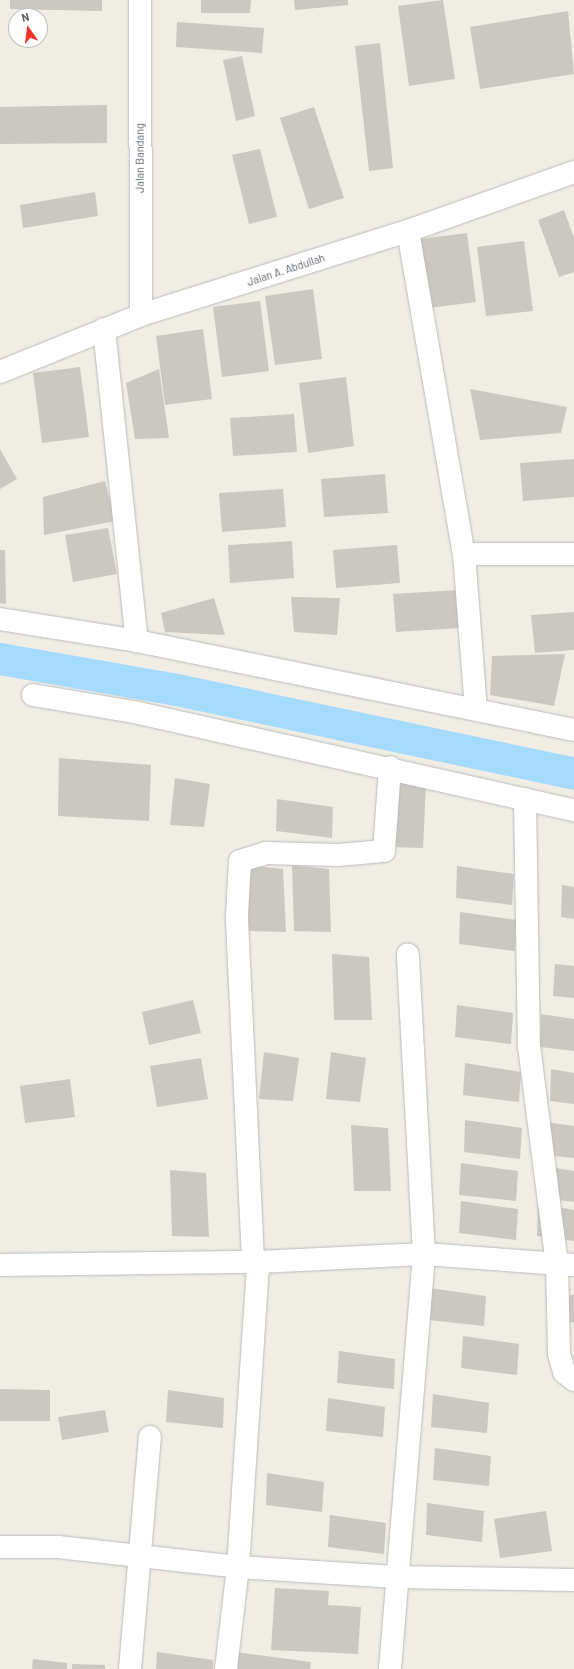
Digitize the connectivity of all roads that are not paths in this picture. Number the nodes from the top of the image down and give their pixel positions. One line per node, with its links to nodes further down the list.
1 (140, 0): 4 (street, Jalan Bandang)
2 (574, 172): 3 (street, Jalan A. Abdullah)
3 (408, 231): 4 (street, Jalan A. Abdullah); 7 (street)
4 (141, 315): 5 (street, Jalan A. Abdullah)
5 (104, 329): 6 (street, Jalan A. Abdullah); 10 (street)
6 (0, 372)
7 (464, 554): 8 (street); 12 (street)
8 (574, 554)
9 (0, 619): 10 (street)
10 (137, 641): 12 (street)
11 (33, 695): 14 (street)
12 (476, 709): 13 (street)
13 (574, 730)
14 (390, 767): 15 (street); 19 (street)
15 (525, 799): 16 (street); 20 (street)
16 (574, 810)
17 (408, 954): 18 (street)
18 (424, 1254): 19 (street); 20 (street); 27 (street)
19 (256, 1261): 21 (street); 26 (street)
20 (566, 1265): 22 (street)
21 (0, 1266)
22 (574, 1380)
23 (150, 1437): 25 (street)
24 (0, 1547): 25 (street)
25 (142, 1557): 26 (street); 29 (street)
26 (238, 1568): 27 (street); 30 (street)
27 (396, 1577): 28 (street); 31 (street)
28 (574, 1580)
29 (130, 1669)
30 (226, 1669)
31 (390, 1669)

